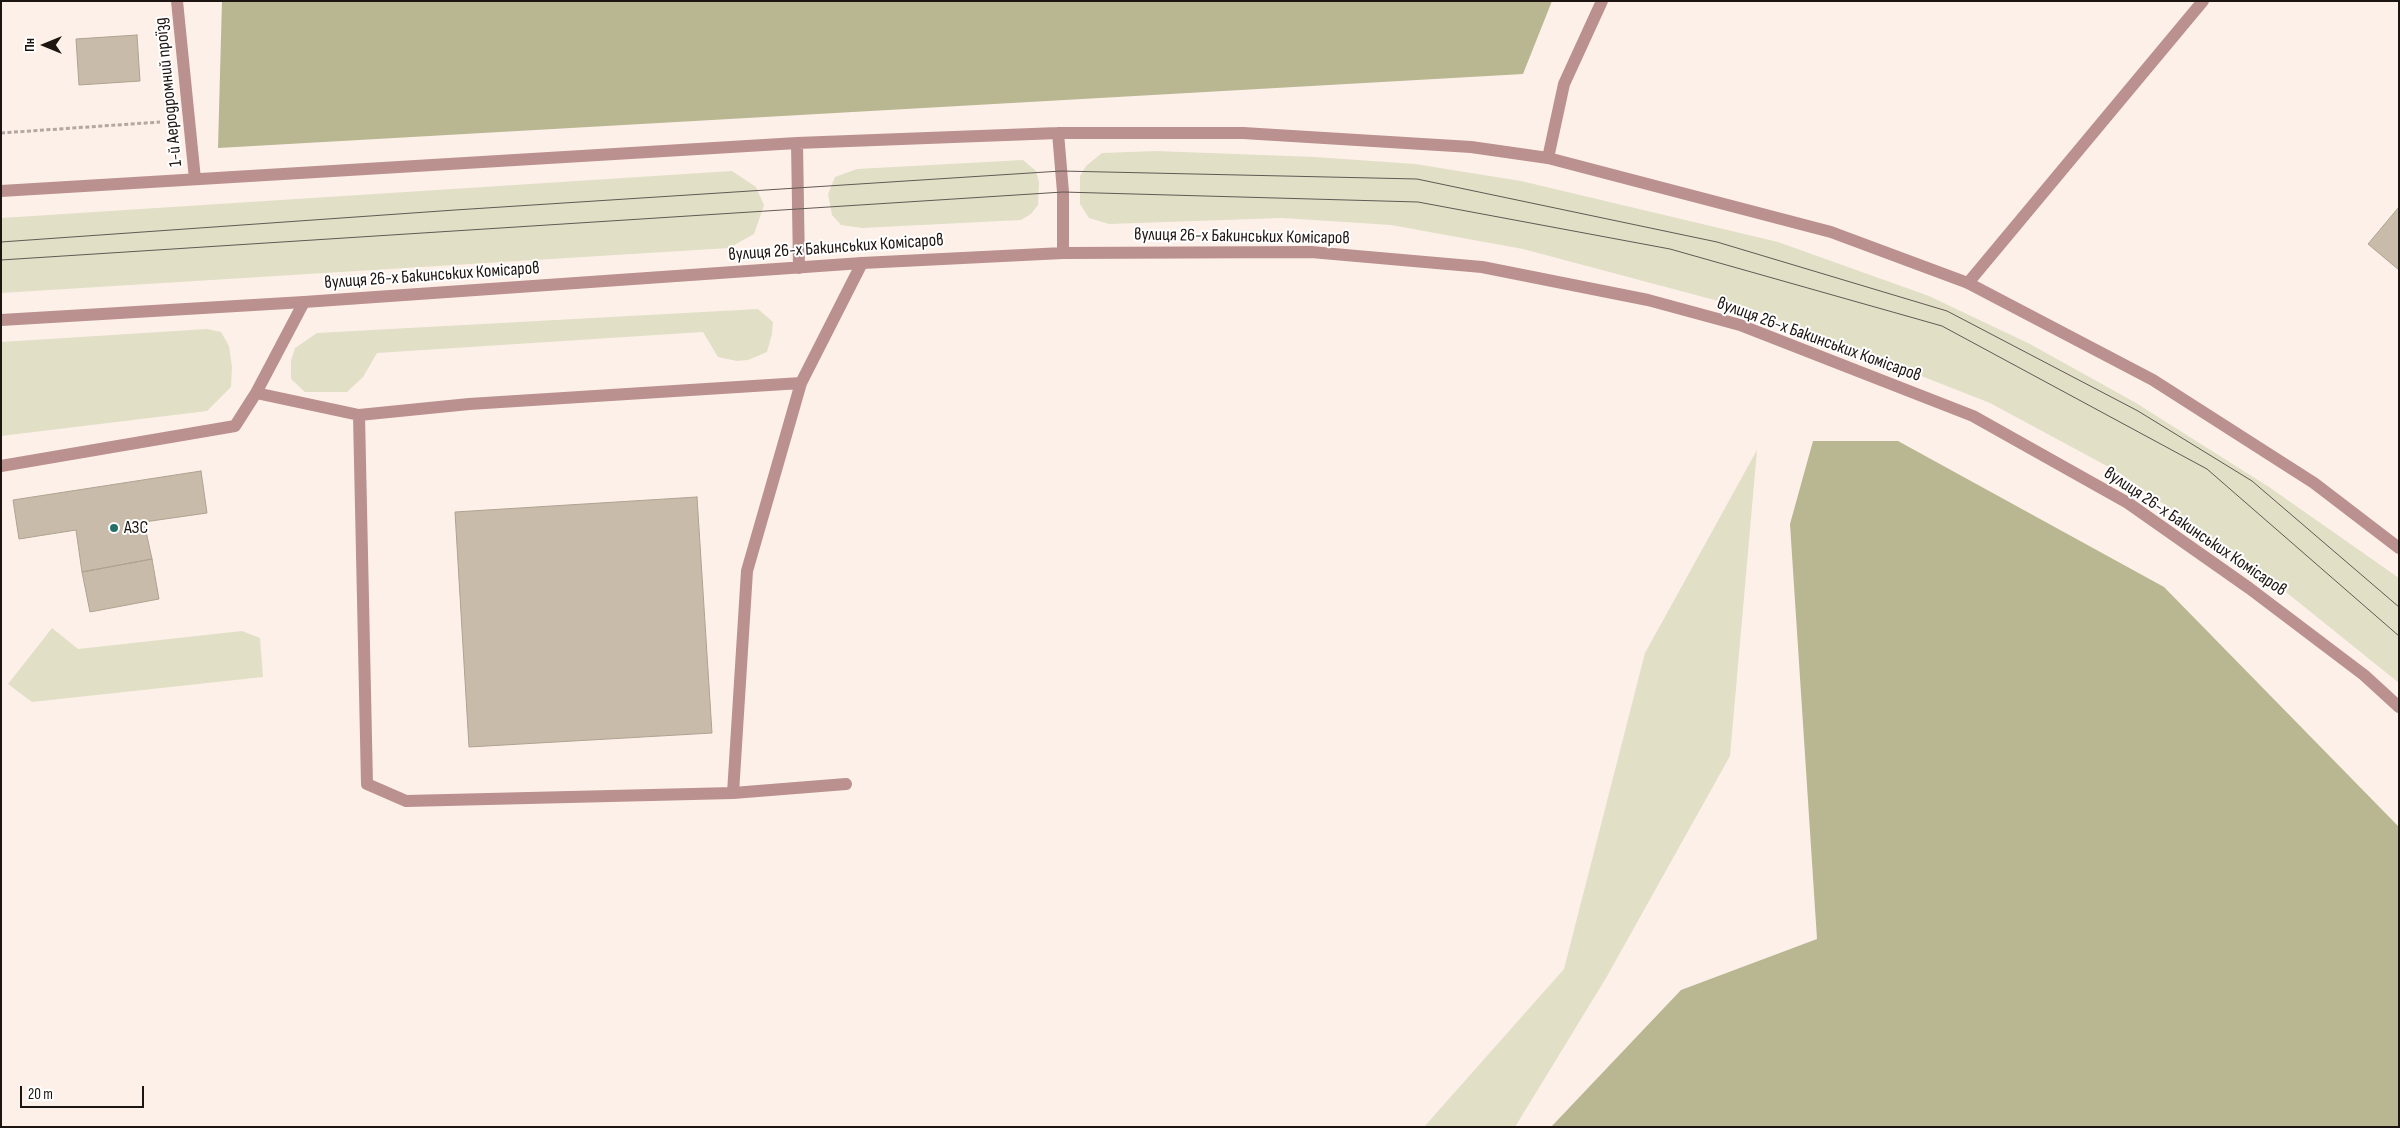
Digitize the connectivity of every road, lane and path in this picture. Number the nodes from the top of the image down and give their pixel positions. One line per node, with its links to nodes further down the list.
1 (177, 1): 9 (street, 1-й Аеродромний проїзд)
2 (1602, 1): 8 (street)
3 (2203, 1): 14 (street)
4 (166, 121): 5 (path)
5 (1, 133)
6 (1058, 133): 7 (street); 8 (street); 11 (street)
7 (798, 143): 9 (street); 13 (street)
8 (1548, 158): 14 (street)
9 (195, 179): 10 (street)
10 (1, 191)
11 (1063, 253): 12 (street, вулиця 26-х Бакинських Комісаров); 22 (street, вулиця 26-х Бакинських Комісаров)
12 (862, 263): 13 (street, вулиця 26-х Бакинських Комісаров); 17 (street)
13 (799, 268): 15 (street, вулиця 26-х Бакинських Комісаров)
14 (1968, 283): 21 (street)
15 (304, 302): 16 (street, вулиця 26-х Бакинських Комісаров); 18 (street)
16 (1, 320)
17 (801, 383): 19 (street); 24 (street)
18 (256, 393): 19 (street); 20 (street)
19 (359, 416): 24 (street)
20 (1, 466)
21 (2399, 548)
22 (2399, 707)
23 (846, 784): 24 (street)
24 (733, 793)

